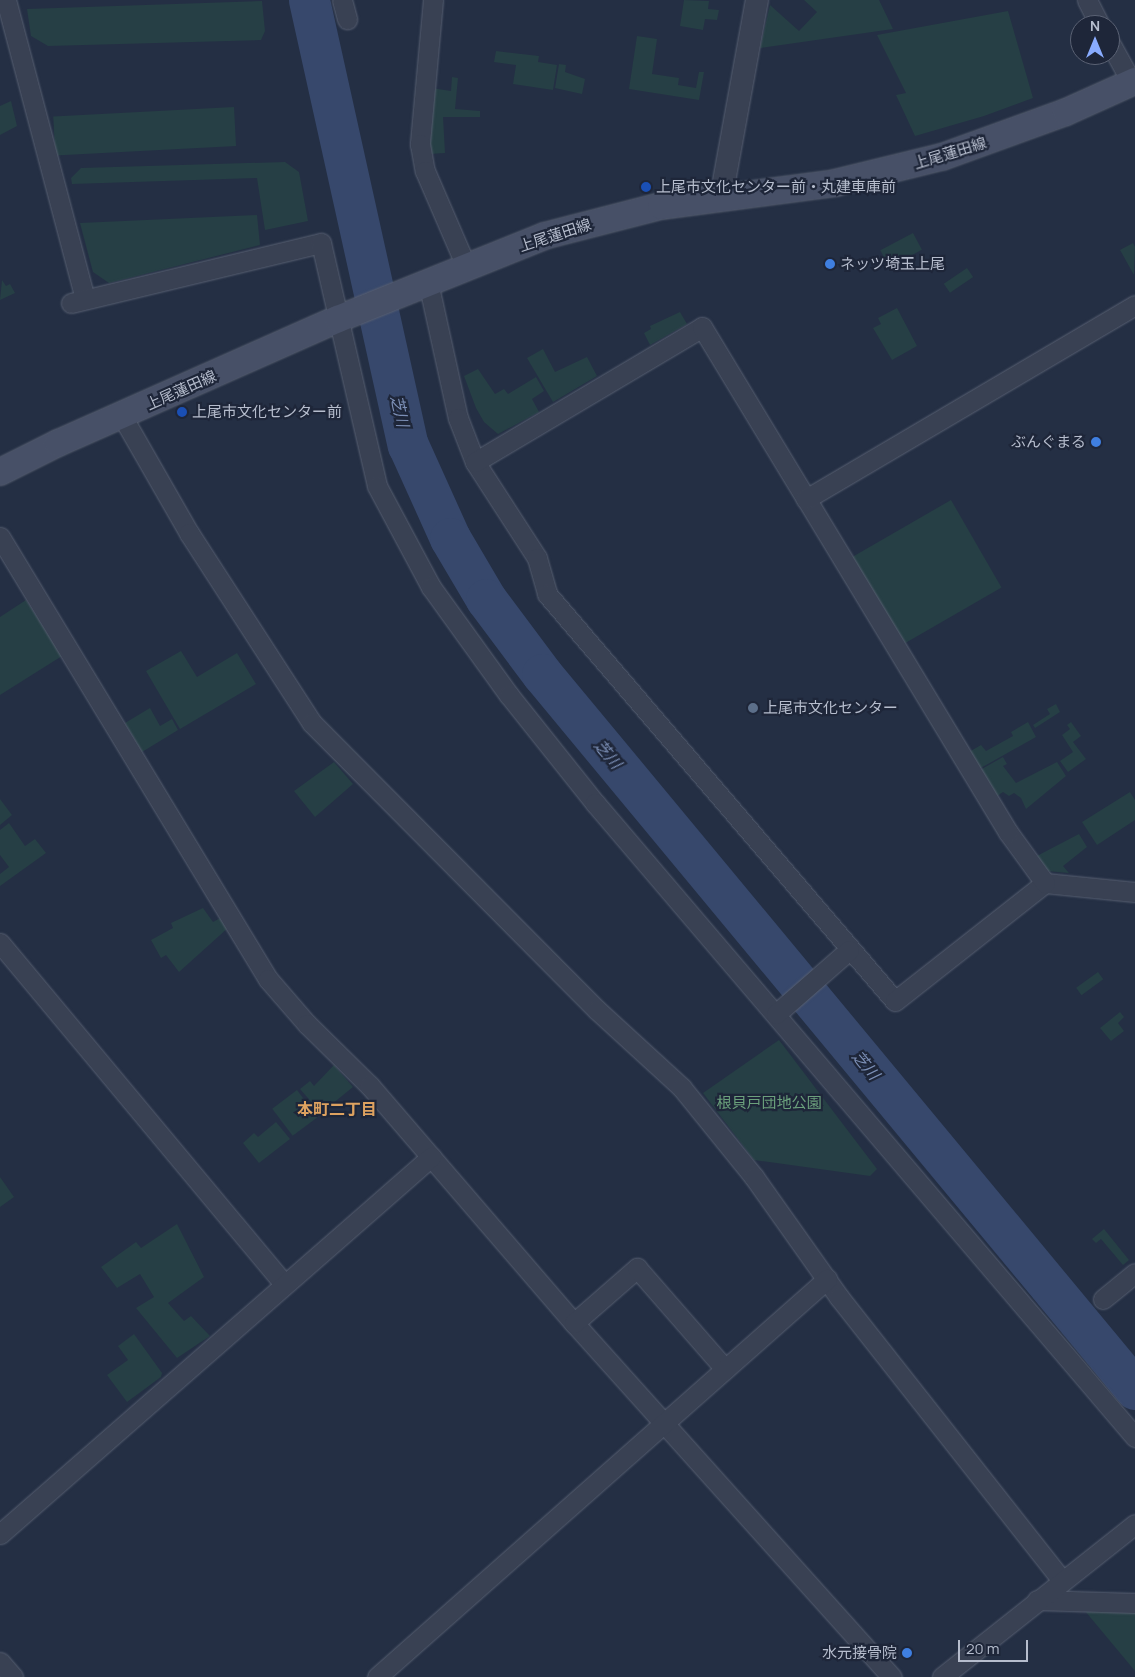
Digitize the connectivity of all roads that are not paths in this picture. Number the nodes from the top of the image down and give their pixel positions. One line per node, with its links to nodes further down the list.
1 (6, 0): 14 (street)
2 (342, 0): 7 (street)
3 (432, 0): 11 (street)
4 (757, 0): 10 (street)
5 (1087, 0): 6 (street)
6 (1095, 15)
7 (347, 19)
8 (1120, 60): 9 (street)
9 (1133, 82): 10 (main road, 上尾蓮田線)
10 (721, 198): 11 (main road, 上尾蓮田線)
11 (466, 266): 12 (main road, 上尾蓮田線)
12 (428, 282): 14 (main road, 上尾蓮田線); 16 (street)
13 (1135, 305): 18 (street)
14 (345, 317): 15 (main road, 上尾蓮田線); 24 (street)
15 (122, 416): 17 (main road, 上尾蓮田線); 27 (street)
16 (475, 462): 18 (street); 23 (street)
17 (0, 472)
18 (806, 499): 20 (street)
19 (0, 537): 25 (street)
20 (1045, 882): 21 (street); 23 (street)
21 (1135, 892)
22 (0, 943): 28 (street)
23 (843, 956): 24 (street)
24 (776, 1014): 33 (street)
25 (431, 1157): 28 (street); 30 (street)
26 (1135, 1273): 29 (street)
27 (827, 1279): 31 (street); 36 (street)
28 (284, 1284): 35 (street)
29 (1104, 1299)
30 (574, 1323): 31 (street); 32 (street)
31 (725, 1369): 32 (street)
32 (664, 1422): 41 (street); 42 (street)
33 (1135, 1437)
34 (1135, 1524): 36 (street)
35 (0, 1534)
36 (1062, 1580): 37 (street)
37 (1037, 1600): 38 (street); 43 (street)
38 (1135, 1603)
39 (0, 1662): 40 (street)
40 (13, 1677)
41 (376, 1677)
42 (892, 1677)
43 (942, 1677)

